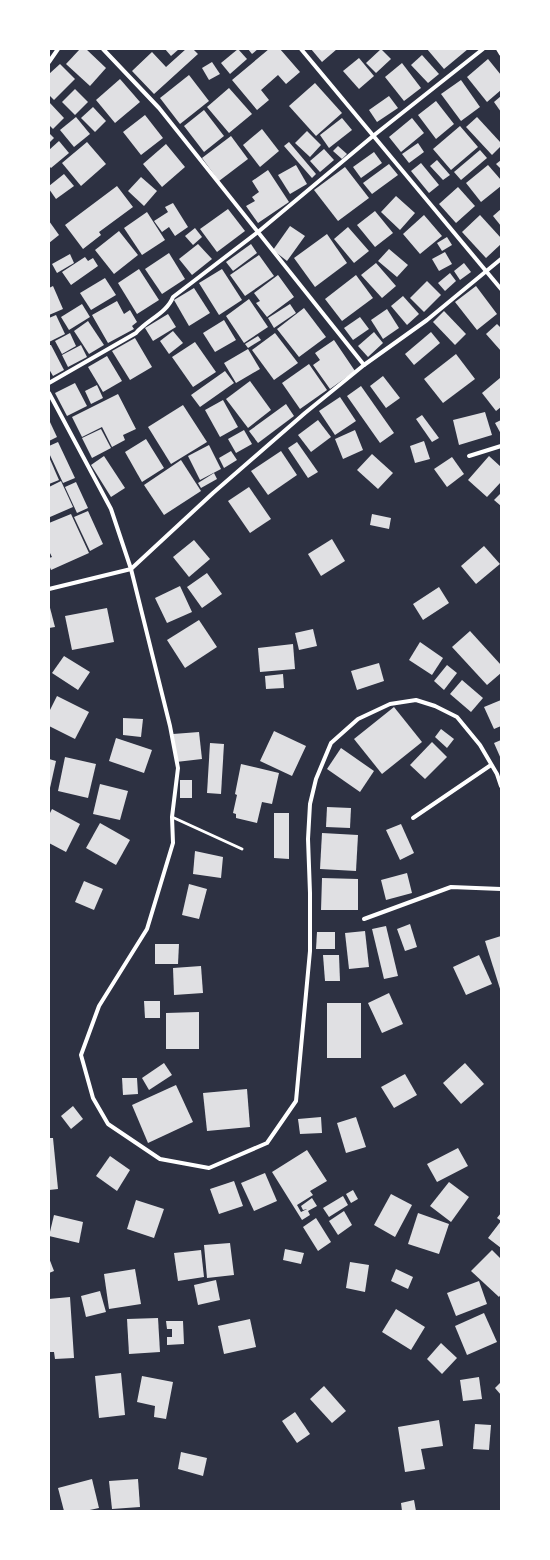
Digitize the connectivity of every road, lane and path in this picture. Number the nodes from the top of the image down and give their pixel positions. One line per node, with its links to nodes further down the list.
1 (58, 49): 7 (street)
2 (103, 49): 9 (street)
3 (301, 49): 8 (street)
4 (483, 49): 8 (street)
5 (498, 49): 6 (street)
6 (501, 54)
7 (49, 62)
8 (373, 136): 9 (street); 11 (street)
9 (258, 232): 13 (street); 14 (street)
10 (501, 259): 11 (street)
11 (485, 271): 12 (street); 13 (street)
12 (501, 289)
13 (364, 365): 18 (street)
14 (49, 383)
15 (49, 393): 18 (street)
16 (501, 446): 17 (street)
17 (469, 456)
18 (131, 569): 19 (street); 22 (street)
19 (49, 589)
20 (491, 764): 21 (street); 22 (street); 23 (street)
21 (501, 786)
22 (172, 817): 24 (lane)
23 (413, 818)
24 (242, 849)
25 (501, 889): 26 (street)
26 (364, 919)

